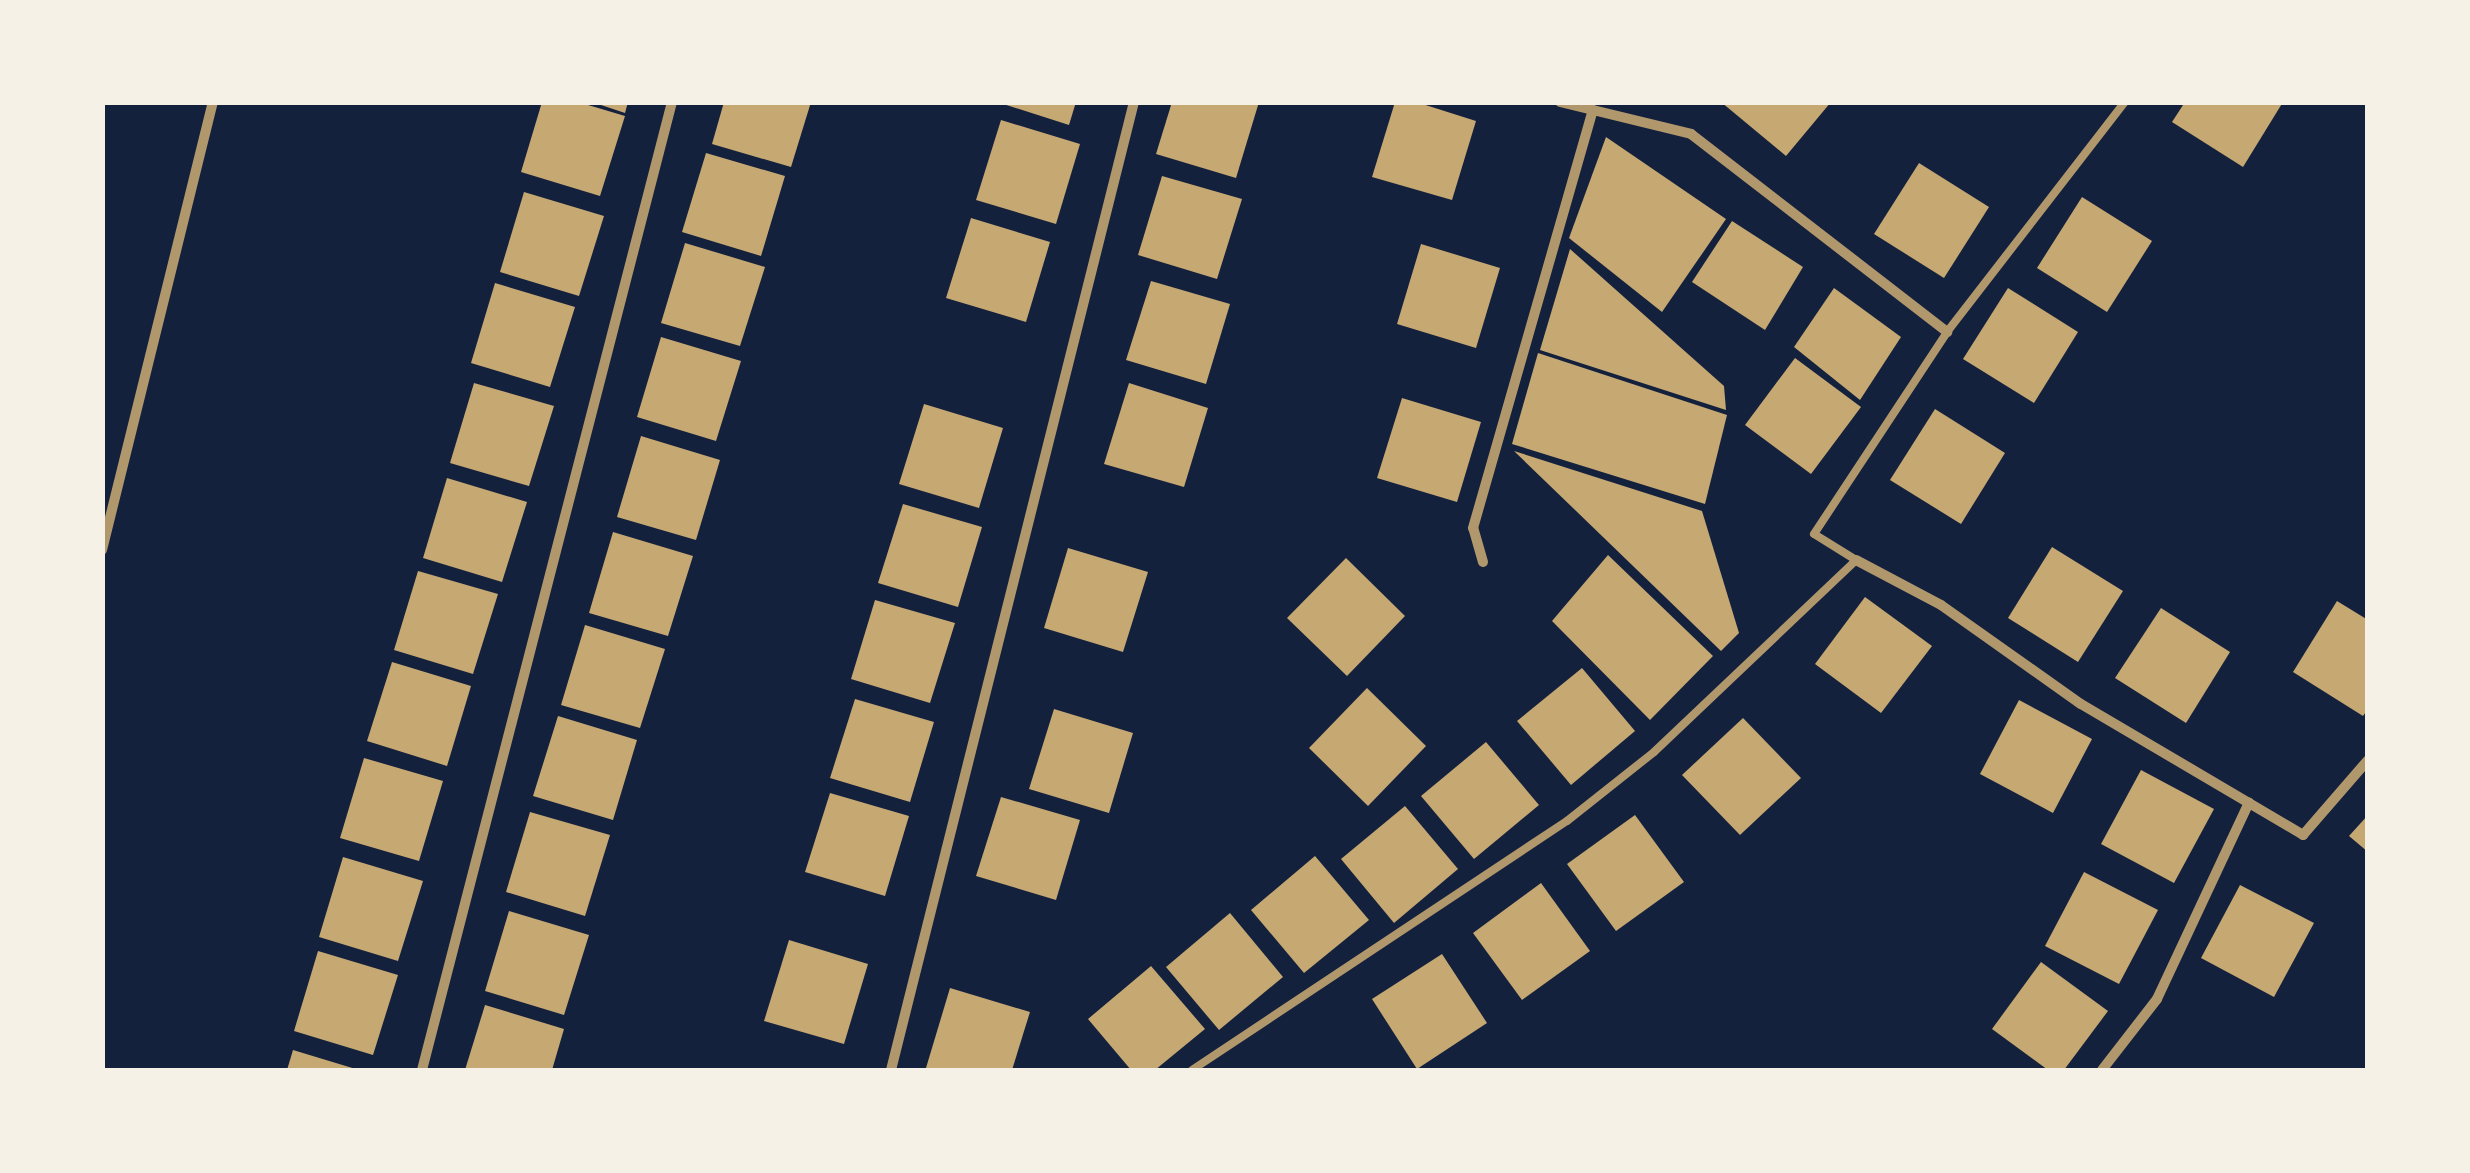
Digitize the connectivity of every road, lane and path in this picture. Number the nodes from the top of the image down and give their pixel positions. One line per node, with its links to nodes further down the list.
1 (213, 102): 8 (street)
2 (672, 102): 13 (street)
3 (1134, 102): 14 (street)
4 (1560, 102): 6 (street)
5 (2125, 102): 7 (lane)
6 (1593, 110): 7 (street); 10 (street)
7 (1947, 332): 9 (lane)
8 (102, 550)
9 (1856, 560): 12 (street); 15 (lane)
10 (1483, 562)
11 (2368, 760): 12 (street)
12 (2249, 803): 16 (street)
13 (422, 1070)
14 (891, 1070)
15 (1192, 1070)
16 (2102, 1070)

